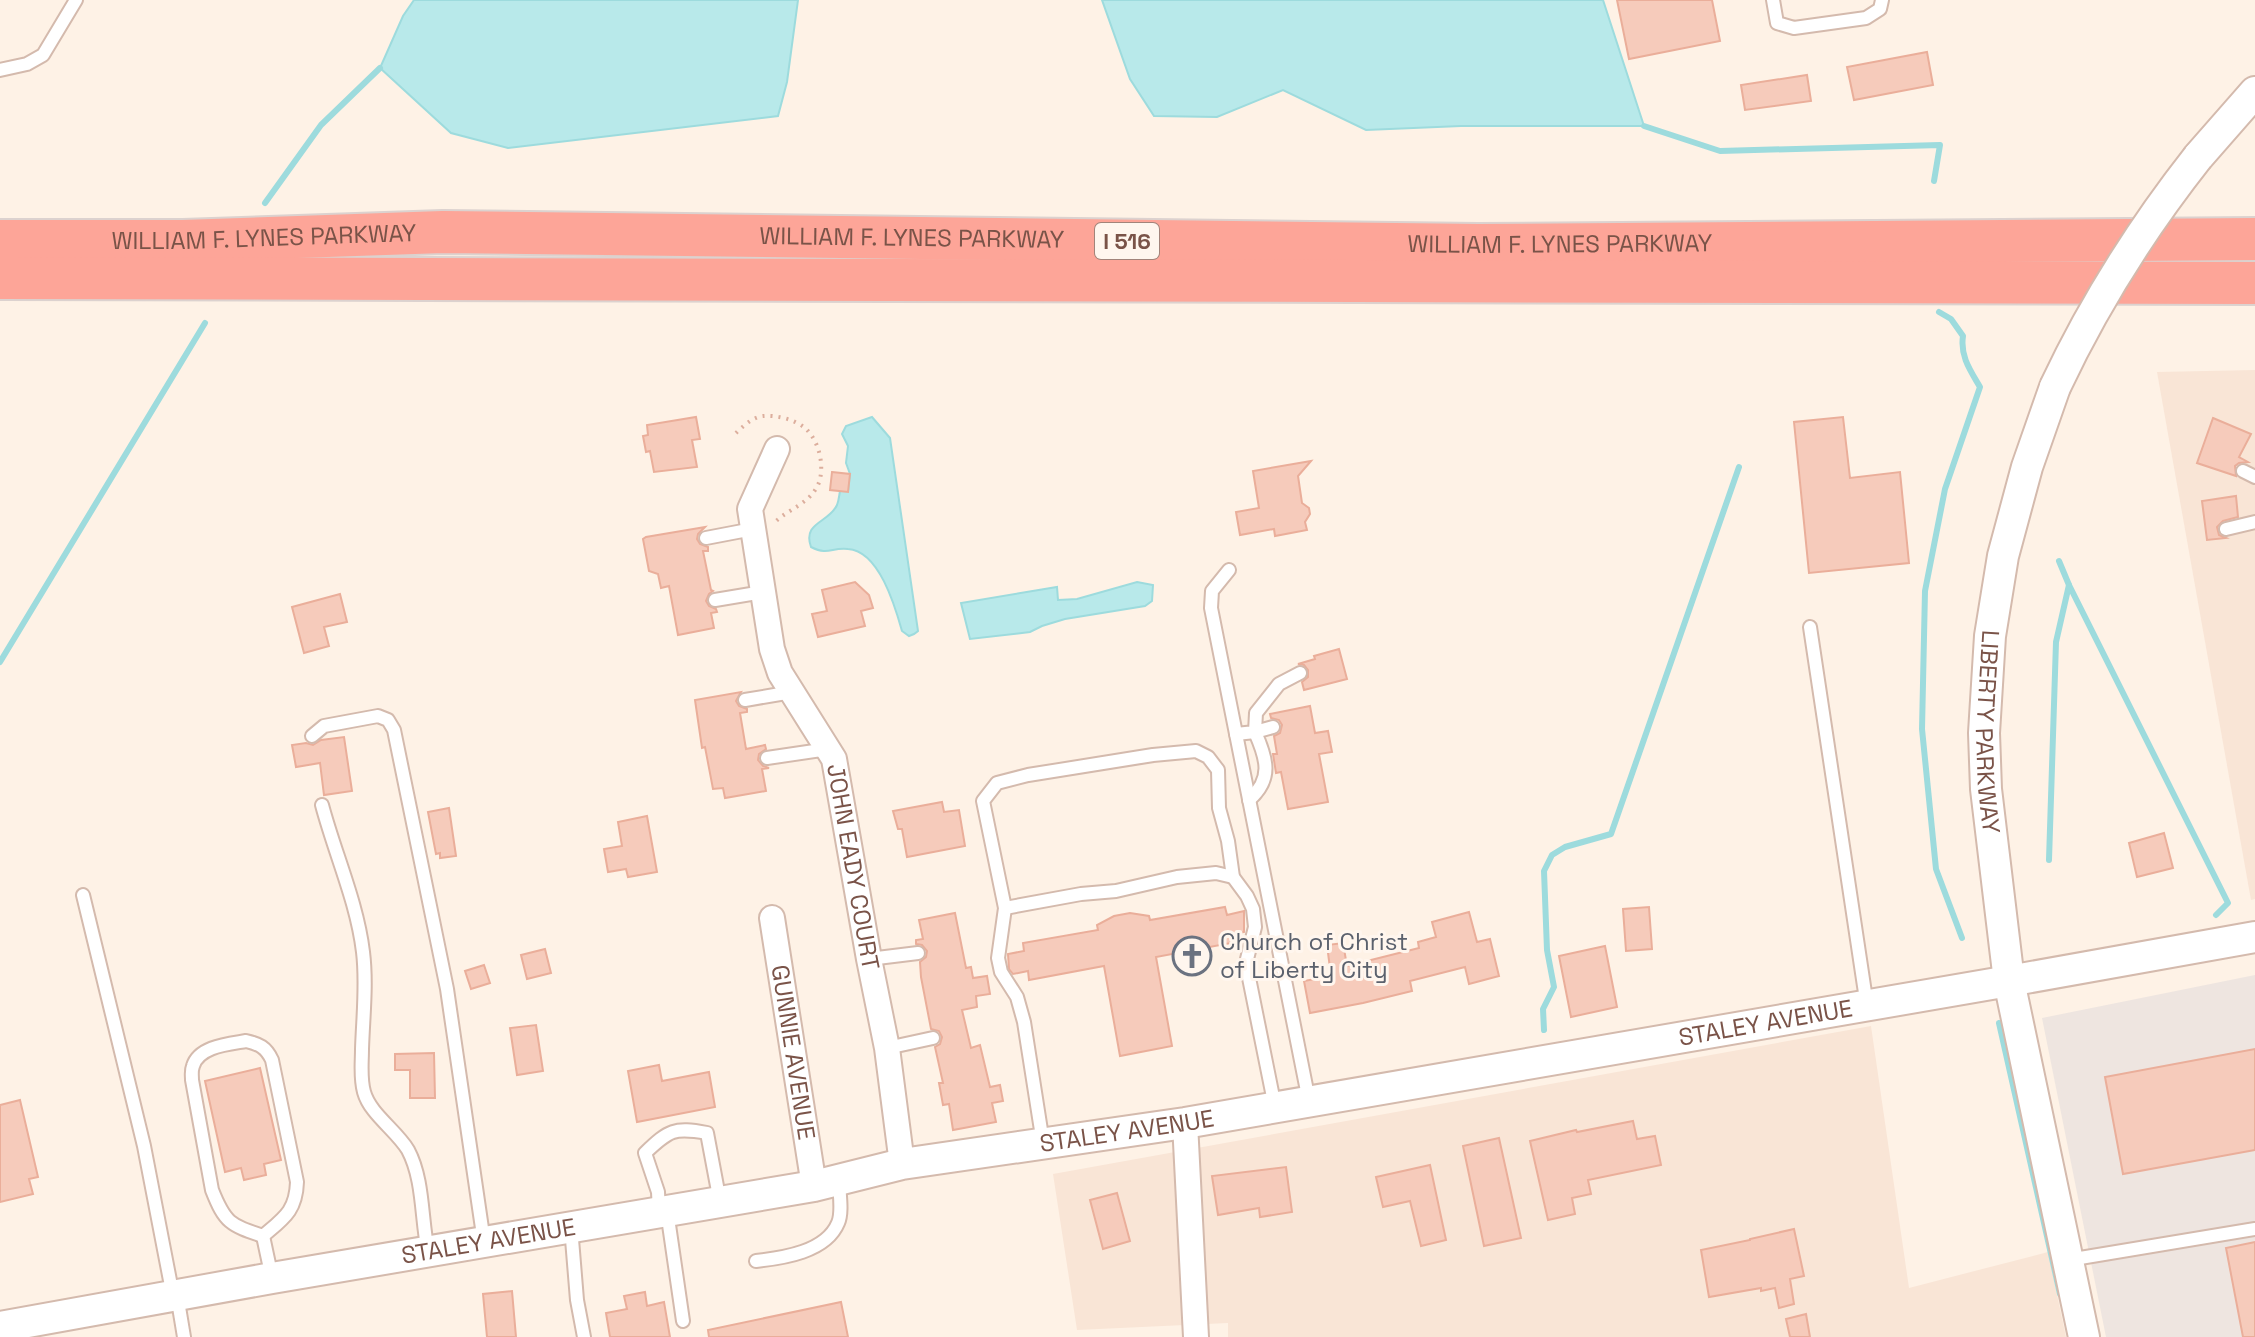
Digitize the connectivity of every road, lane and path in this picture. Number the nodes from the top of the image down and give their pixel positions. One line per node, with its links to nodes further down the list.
1 (76, 0): 4 (lane)
2 (1773, 0): 3 (lane)
3 (1882, 0)
4 (0, 70)
5 (2255, 92): 38 (street, LIBERTY PARKWAY, bridge)
6 (2255, 239): 7 (highway, WILLIAM F. LYNES PARKWAY / I 516)
7 (0, 241)
8 (0, 278): 9 (highway, WILLIAM F. LYNES PARKWAY / I 516)
9 (2255, 283)
10 (736, 433): 13 (path)
11 (777, 449): 13 (street, JOHN EADY COURT)
12 (2255, 522): 14 (lane)
13 (763, 526): 15 (lane); 17 (street, JOHN EADY COURT)
14 (2226, 529)
15 (706, 538)
16 (1229, 570): 25 (lane)
17 (763, 592): 18 (lane); 21 (street, JOHN EADY COURT)
18 (715, 600)
19 (1810, 627): 39 (lane)
20 (1300, 673): 24 (lane)
21 (792, 692): 22 (lane); 27 (street, JOHN EADY COURT)
22 (745, 700)
23 (1273, 727): 24 (lane)
24 (1255, 732): 25 (lane); 29 (lane)
25 (1236, 734): 29 (lane)
26 (312, 736): 53 (lane)
27 (828, 749): 28 (lane); 37 (street, JOHN EADY COURT)
28 (767, 758)
29 (1249, 800): 42 (lane)
30 (322, 805): 54 (lane)
31 (1233, 877): 33 (lane); 33 (lane); 43 (lane)
32 (83, 895): 58 (lane)
33 (1005, 908): 45 (lane)
34 (772, 918): 47 (street, GUNNIE AVENUE)
35 (2255, 937): 38 (street, STALEY AVENUE)
36 (918, 953): 37 (lane)
37 (869, 959): 41 (street, JOHN EADY COURT)
38 (2009, 981): 39 (street, STALEY AVENUE); 55 (street, LIBERTY PARKWAY)
39 (1867, 1006): 42 (street, STALEY AVENUE)
40 (933, 1038): 41 (lane)
41 (887, 1048): 46 (street, JOHN EADY COURT)
42 (1309, 1101): 43 (street, STALEY AVENUE)
43 (1275, 1107): 44 (street, STALEY AVENUE)
44 (1185, 1123): 45 (street, STALEY AVENUE); 63 (street)
45 (1043, 1143): 46 (street, STALEY AVENUE)
46 (902, 1164): 47 (street, STALEY AVENUE)
47 (827, 1183): 48 (street, STALEY AVENUE); 56 (lane)
48 (720, 1202): 49 (street, STALEY AVENUE); 49 (lane)
49 (663, 1211): 50 (street, STALEY AVENUE); 59 (lane)
50 (571, 1227): 53 (street, STALEY AVENUE); 62 (lane)
51 (2255, 1229): 55 (lane)
52 (263, 1236): 52 (lane); 57 (lane)
53 (484, 1242): 54 (street, STALEY AVENUE)
54 (428, 1251): 57 (street, STALEY AVENUE)
55 (2068, 1260): 64 (street, LIBERTY PARKWAY)
56 (756, 1261)
57 (272, 1278): 58 (street, STALEY AVENUE)
58 (175, 1295): 60 (street, STALEY AVENUE); 61 (lane)
59 (683, 1321)
60 (0, 1327)
61 (184, 1337)
62 (584, 1337)
63 (1196, 1337)
64 (2084, 1337)

